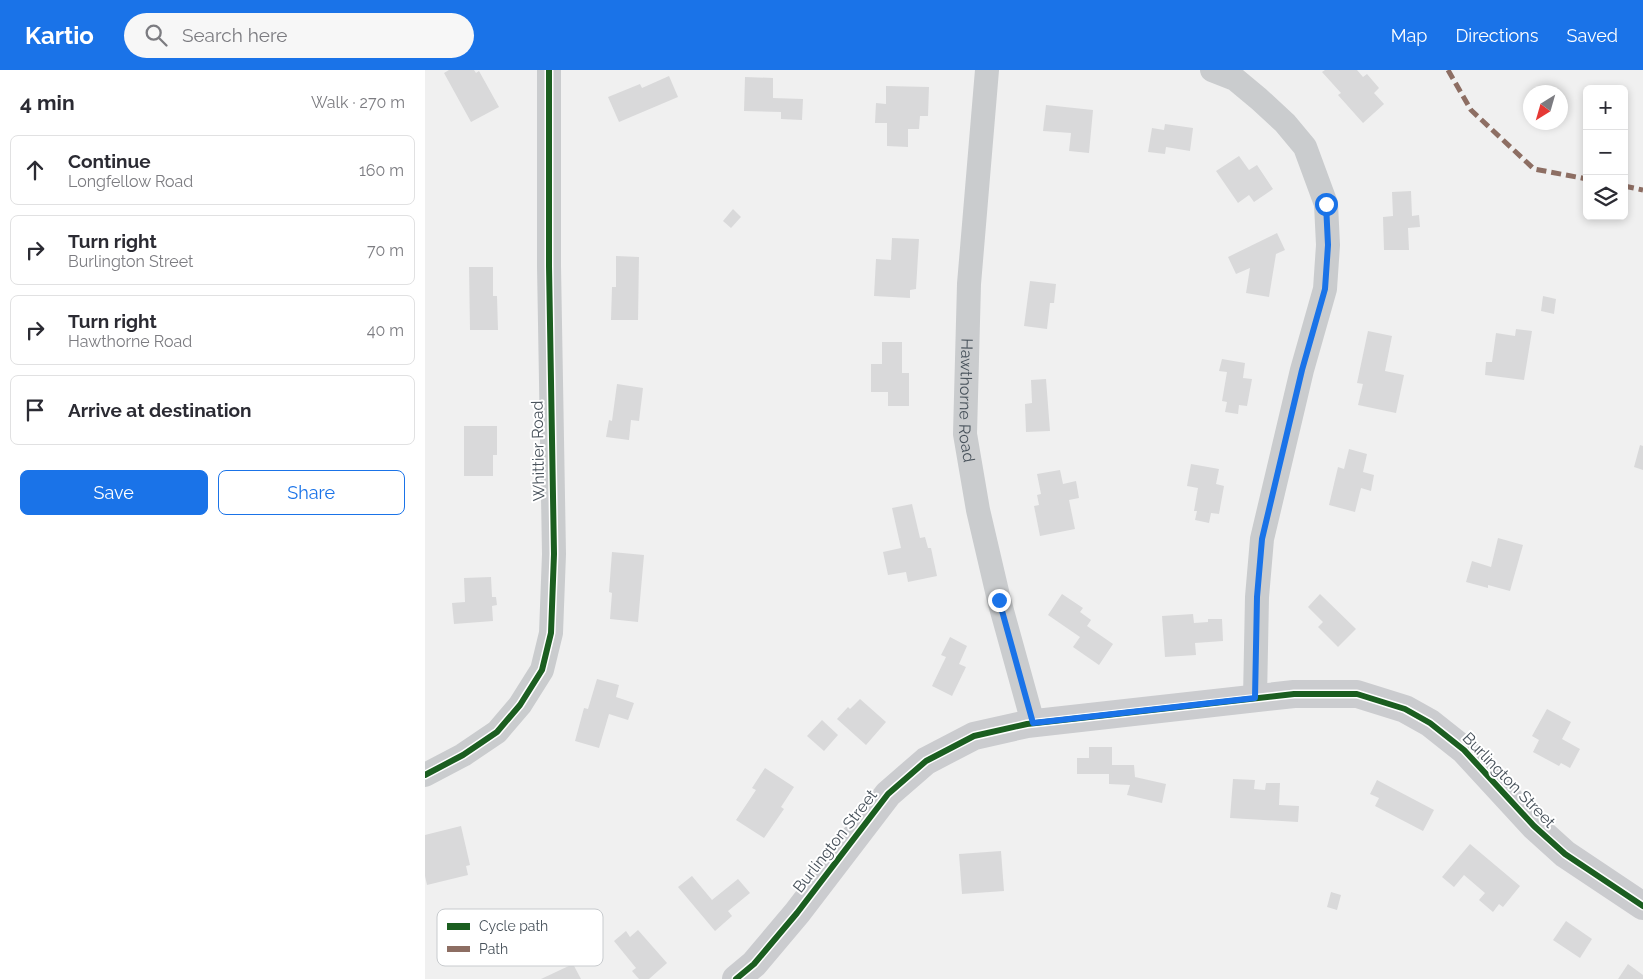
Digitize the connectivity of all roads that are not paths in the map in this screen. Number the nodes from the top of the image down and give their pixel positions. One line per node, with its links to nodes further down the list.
1 (549, 70): 6 (street, Whittier Road)
2 (987, 70): 5 (street, Hawthorne Road)
3 (1212, 70): 4 (street)
4 (1255, 698): 5 (street, Burlington Street); 7 (street, Burlington Street)
5 (1033, 723): 8 (street, Burlington Street)
6 (425, 775)
7 (1643, 906)
8 (736, 979)

